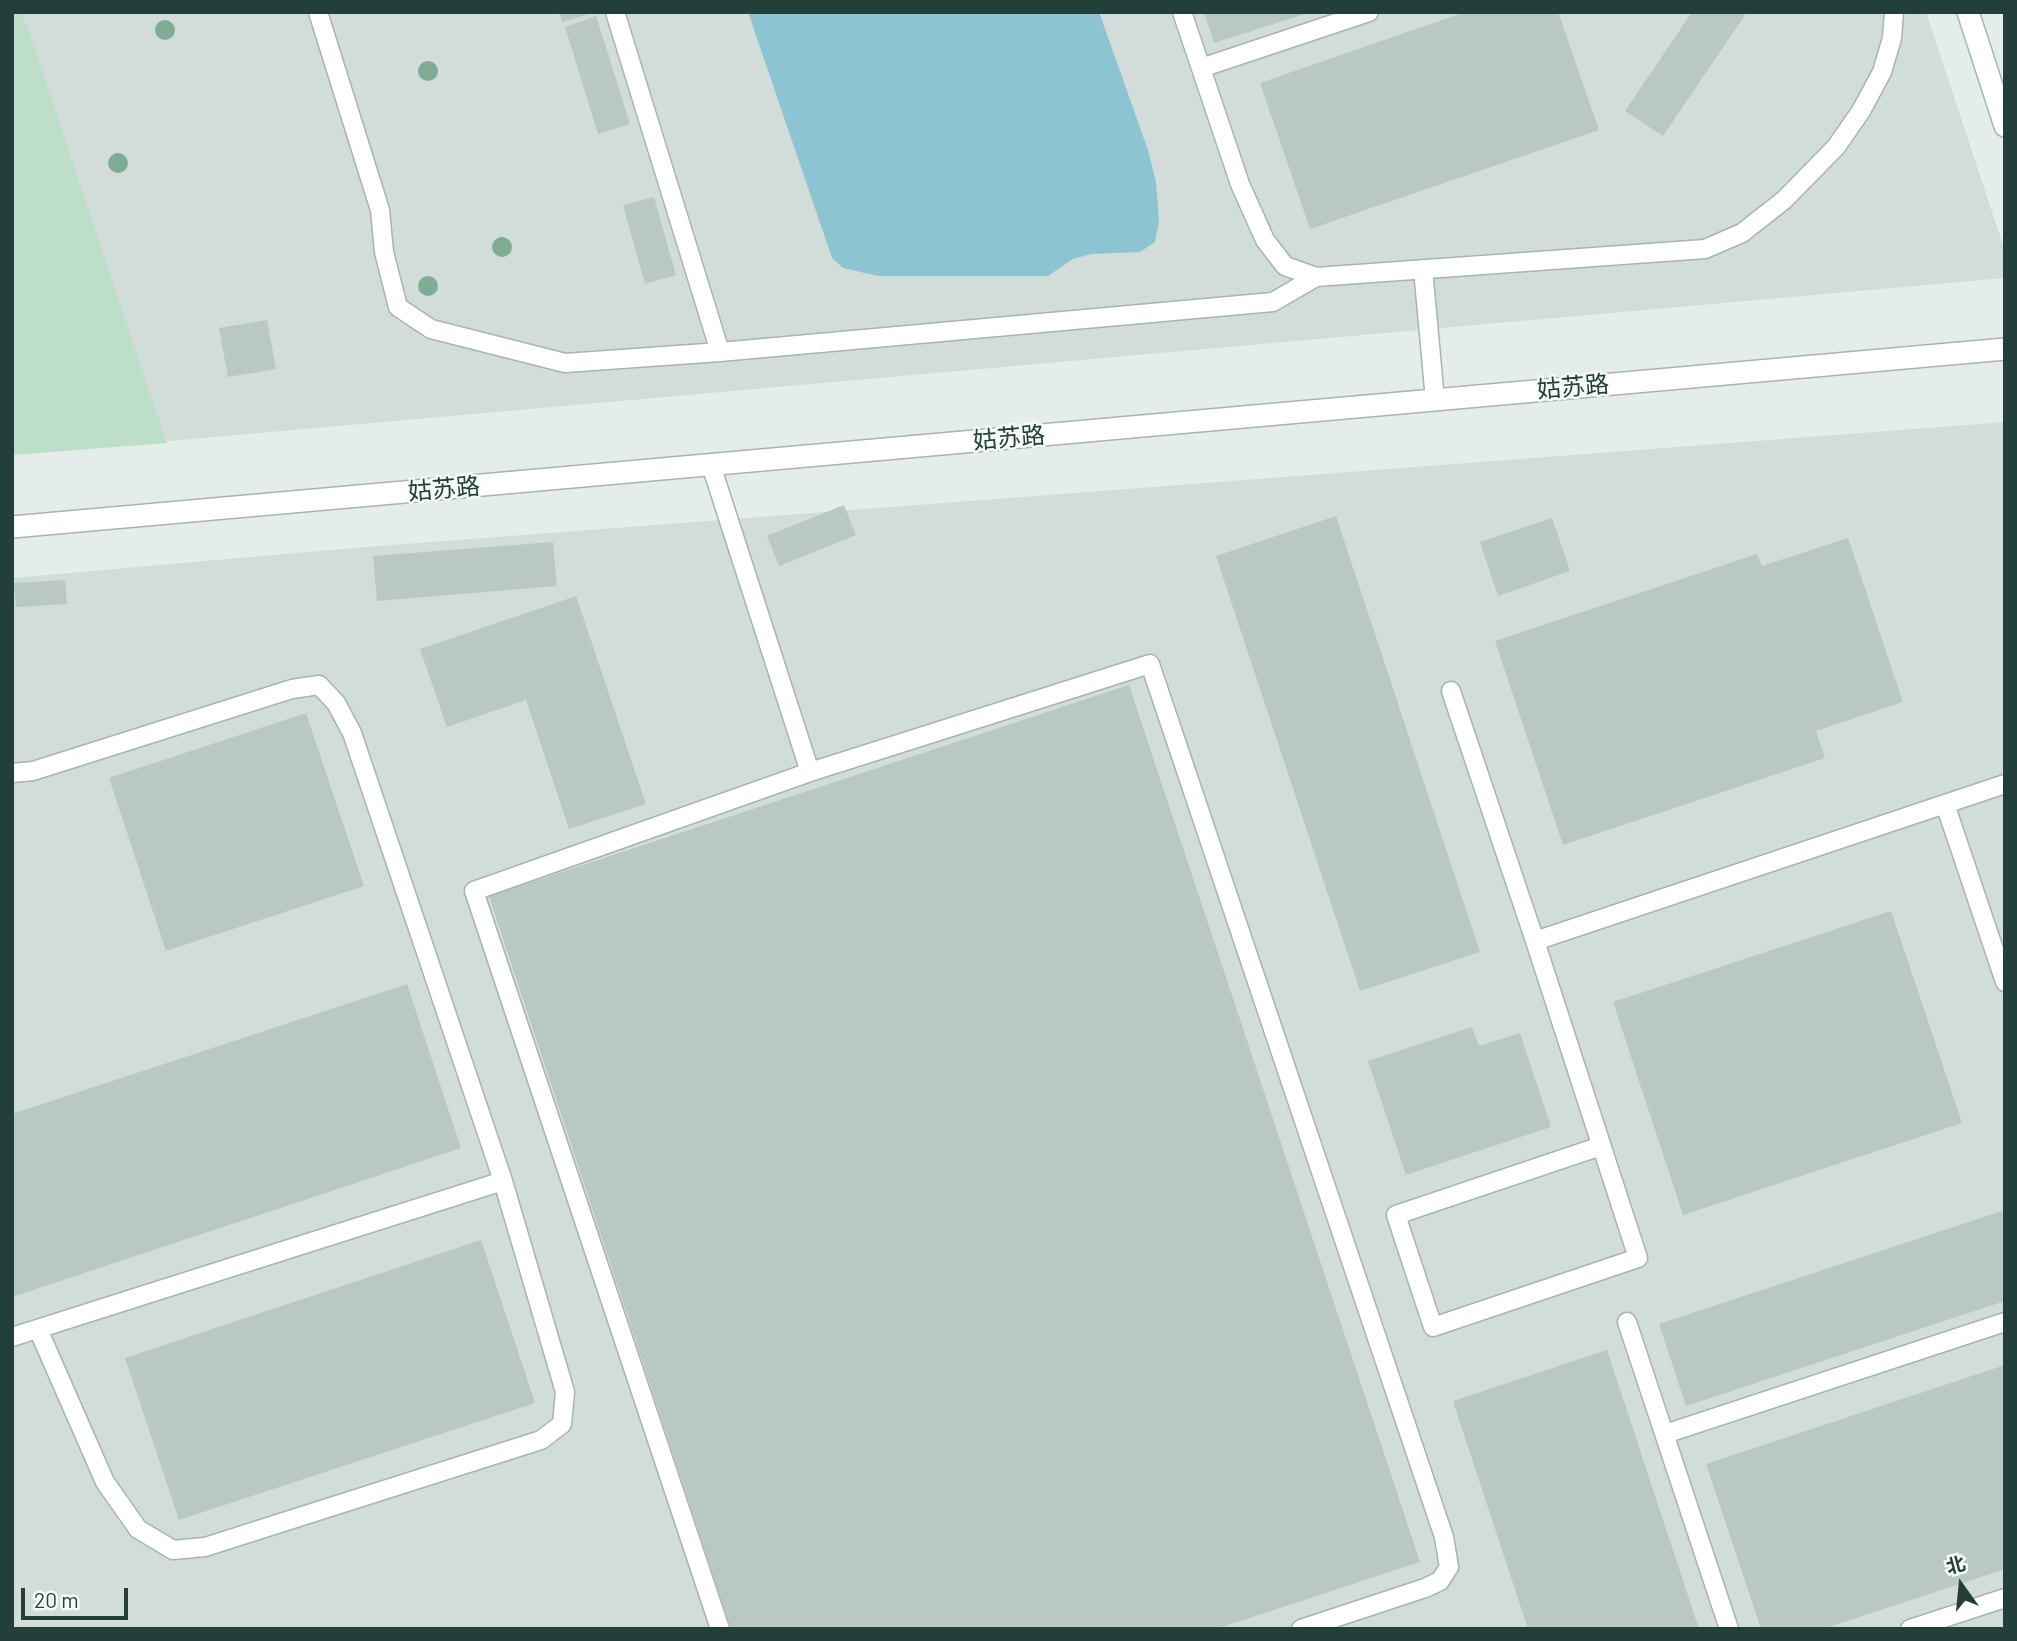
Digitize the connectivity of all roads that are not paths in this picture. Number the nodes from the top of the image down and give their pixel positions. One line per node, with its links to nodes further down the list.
1 (318, 12): 12 (lane)
2 (615, 12): 12 (lane)
3 (1182, 12): 7 (lane)
4 (1369, 12): 7 (lane)
5 (1894, 12): 9 (lane)
6 (1968, 12): 8 (street)
7 (1201, 68): 10 (lane)
8 (2005, 126)
9 (1423, 269): 10 (lane); 13 (lane)
10 (1316, 277): 12 (lane)
11 (2005, 349): 13 (street, 姑苏路)
12 (720, 352)
13 (1435, 400): 14 (street, 姑苏路)
14 (711, 465): 15 (street, 姑苏路); 17 (lane)
15 (12, 527)
16 (1451, 691): 21 (lane)
17 (810, 772): 31 (lane); 32 (lane)
18 (12, 773): 24 (lane)
19 (2005, 785): 20 (lane)
20 (1945, 804): 21 (lane); 22 (lane)
21 (1535, 941): 23 (lane)
22 (2005, 982)
23 (1601, 1146): 23 (lane)
24 (503, 1181): 27 (lane); 27 (lane)
25 (1627, 1322): 29 (lane)
26 (2005, 1322): 29 (lane)
27 (38, 1329): 28 (lane)
28 (12, 1337)
29 (1665, 1434): 33 (lane)
30 (2005, 1598): 34 (lane)
31 (720, 1629)
32 (1301, 1629)
33 (1729, 1629)
34 (1910, 1629)

